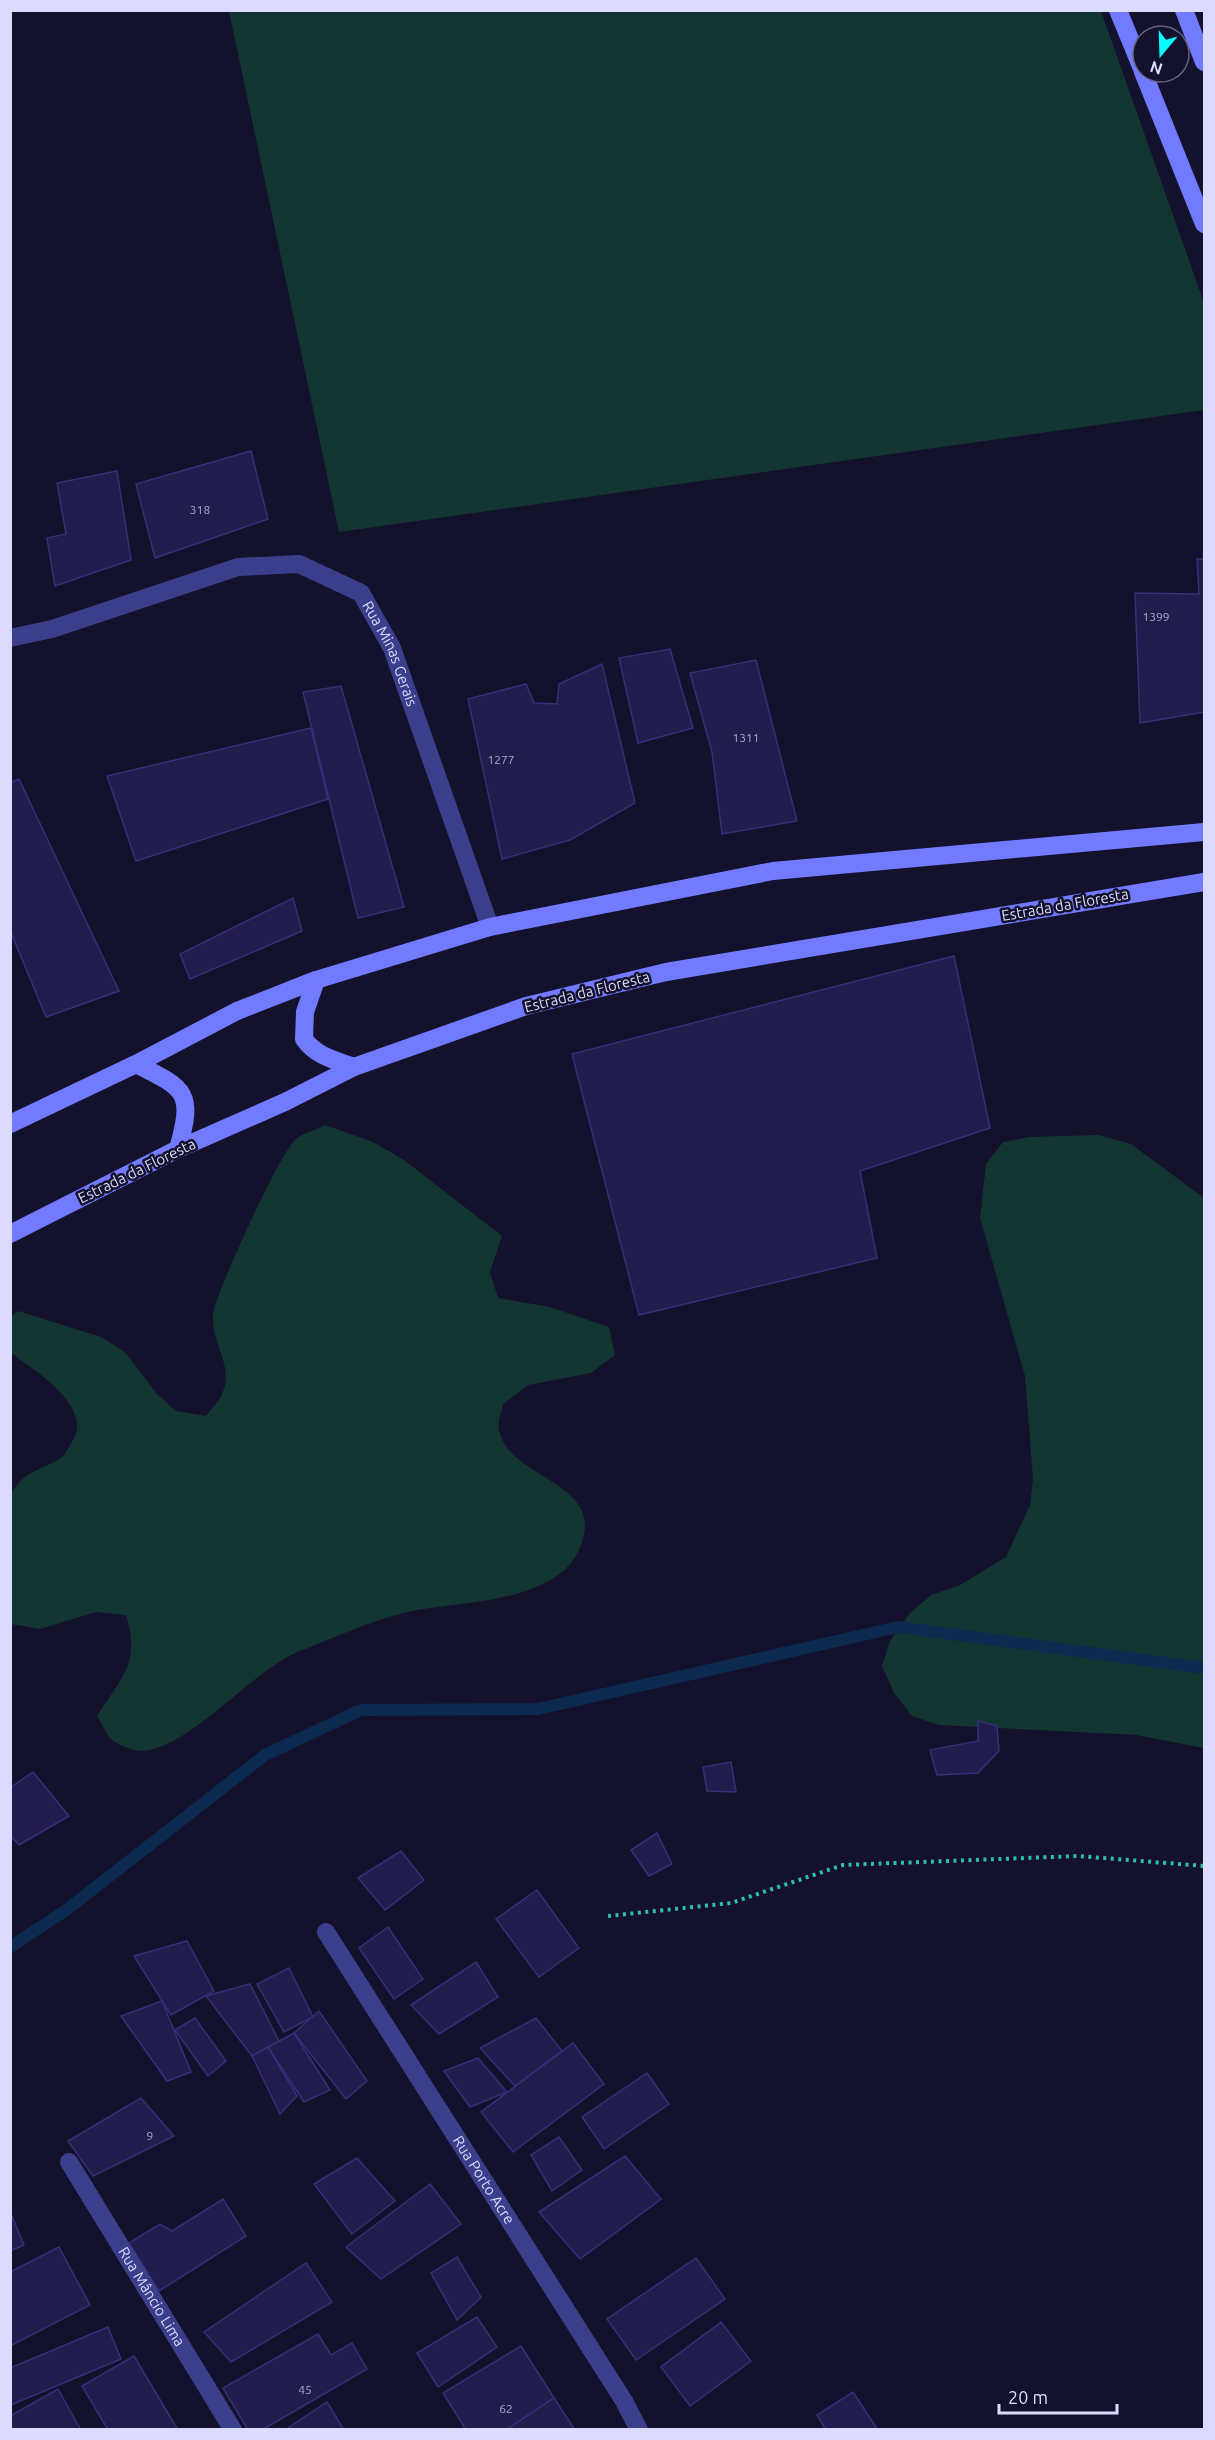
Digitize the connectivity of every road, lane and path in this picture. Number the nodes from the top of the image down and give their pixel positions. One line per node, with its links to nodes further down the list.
1 (1118, 10): 3 (main road)
2 (1184, 10): 4 (main road)
3 (1131, 42)
4 (1204, 62)
5 (1148, 84): 6 (main road)
6 (1204, 224)
7 (10, 638): 10 (street, Rua Minas Gerais)
8 (1204, 832): 10 (main road)
9 (1204, 882): 13 (main road, Estrada da Floresta)
10 (490, 927): 11 (main road)
11 (316, 980): 12 (main road); 13 (main road)
12 (136, 1064): 14 (main road); 15 (main road)
13 (354, 1067): 15 (main road, Estrada da Floresta)
14 (10, 1124)
15 (178, 1149): 16 (main road, Estrada da Floresta)
16 (10, 1234)
17 (1204, 1866): 18 (path)
18 (608, 1916)
19 (326, 1932): 22 (street, Rua Porto Acre)
20 (69, 2162): 21 (street, Rua Mâncio Lima)
21 (233, 2430)
22 (639, 2430)

